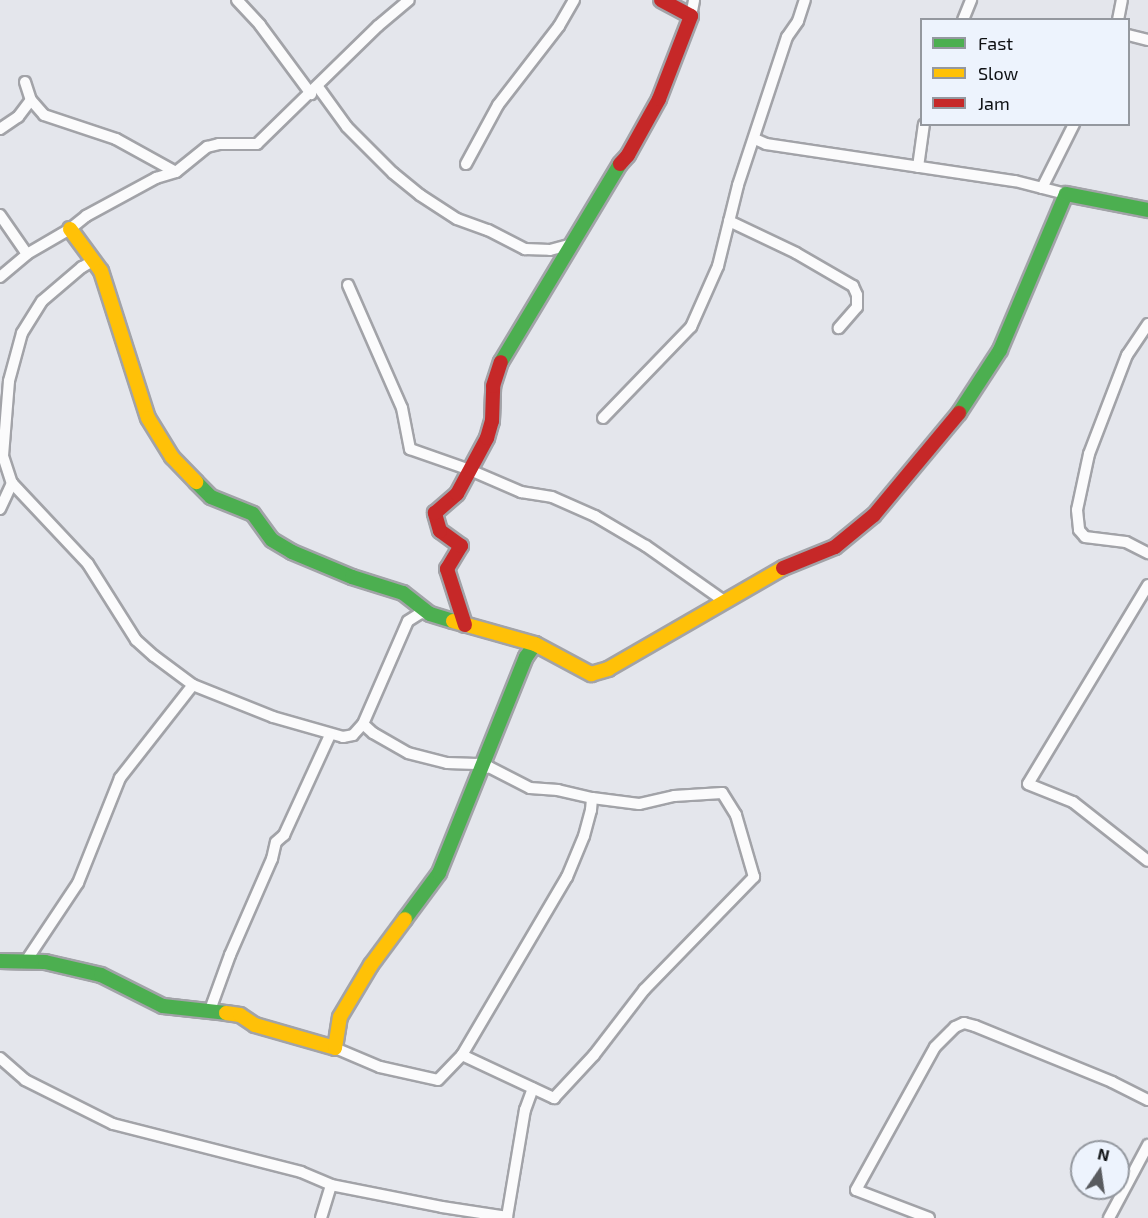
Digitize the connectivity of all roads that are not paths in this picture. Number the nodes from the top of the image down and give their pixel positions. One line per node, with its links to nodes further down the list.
1 (237, 0): 15 (street)
2 (409, 0): 15 (street)
3 (574, 0): 21 (street)
4 (661, 0): 9 (street)
5 (694, 0): 9 (street)
6 (805, 0): 20 (street)
7 (971, 0): 10 (street)
8 (1122, 0): 11 (street)
9 (691, 16): 30 (street)
10 (964, 18)
11 (1118, 18)
12 (1130, 36): 13 (street)
13 (1148, 40)
14 (25, 82): 16 (street)
15 (314, 91): 23 (street); 31 (street)
16 (31, 100): 19 (street); 23 (street)
17 (924, 126): 22 (street)
18 (1073, 126): 24 (street)
19 (0, 129)
20 (755, 140): 22 (street); 28 (street)
21 (466, 164)
22 (918, 167): 24 (street)
23 (176, 172): 29 (street)
24 (1042, 188): 25 (street)
25 (1066, 194): 26 (street); 45 (street)
26 (1148, 210)
27 (0, 215): 32 (street)
28 (729, 221): 38 (street); 39 (street)
29 (70, 229): 32 (street); 33 (street)
30 (569, 246): 31 (street); 34 (street)
31 (550, 250): 34 (street)
32 (27, 254): 35 (street)
33 (93, 261): 41 (street); 46 (street)
34 (559, 263): 40 (street)
35 (0, 277)
36 (348, 285): 40 (street)
37 (1148, 324): 43 (street)
38 (839, 328)
39 (603, 418)
40 (470, 470): 45 (street); 47 (street)
41 (12, 483): 42 (street); 49 (street)
42 (0, 509)
43 (1148, 553)
44 (1148, 585): 54 (street)
45 (724, 601): 48 (street)
46 (430, 614): 47 (street); 50 (street)
47 (465, 625): 48 (street)
48 (535, 644): 52 (street)
49 (193, 685): 51 (street); 56 (street)
50 (363, 724): 51 (street); 52 (street)
51 (330, 735): 57 (street)
52 (480, 770): 53 (street); 58 (street)
53 (592, 798): 59 (street); 61 (street)
54 (1148, 861)
55 (0, 961): 56 (street)
56 (26, 961): 57 (street)
57 (210, 1010): 58 (street)
58 (335, 1048): 59 (street)
59 (462, 1055): 61 (street)
60 (0, 1058): 64 (street)
61 (533, 1088): 65 (street)
62 (1148, 1101): 67 (street)
63 (1148, 1145): 68 (street)
64 (331, 1185): 65 (street); 66 (street)
65 (507, 1217)
66 (321, 1218)
67 (929, 1218)
68 (1109, 1218)

